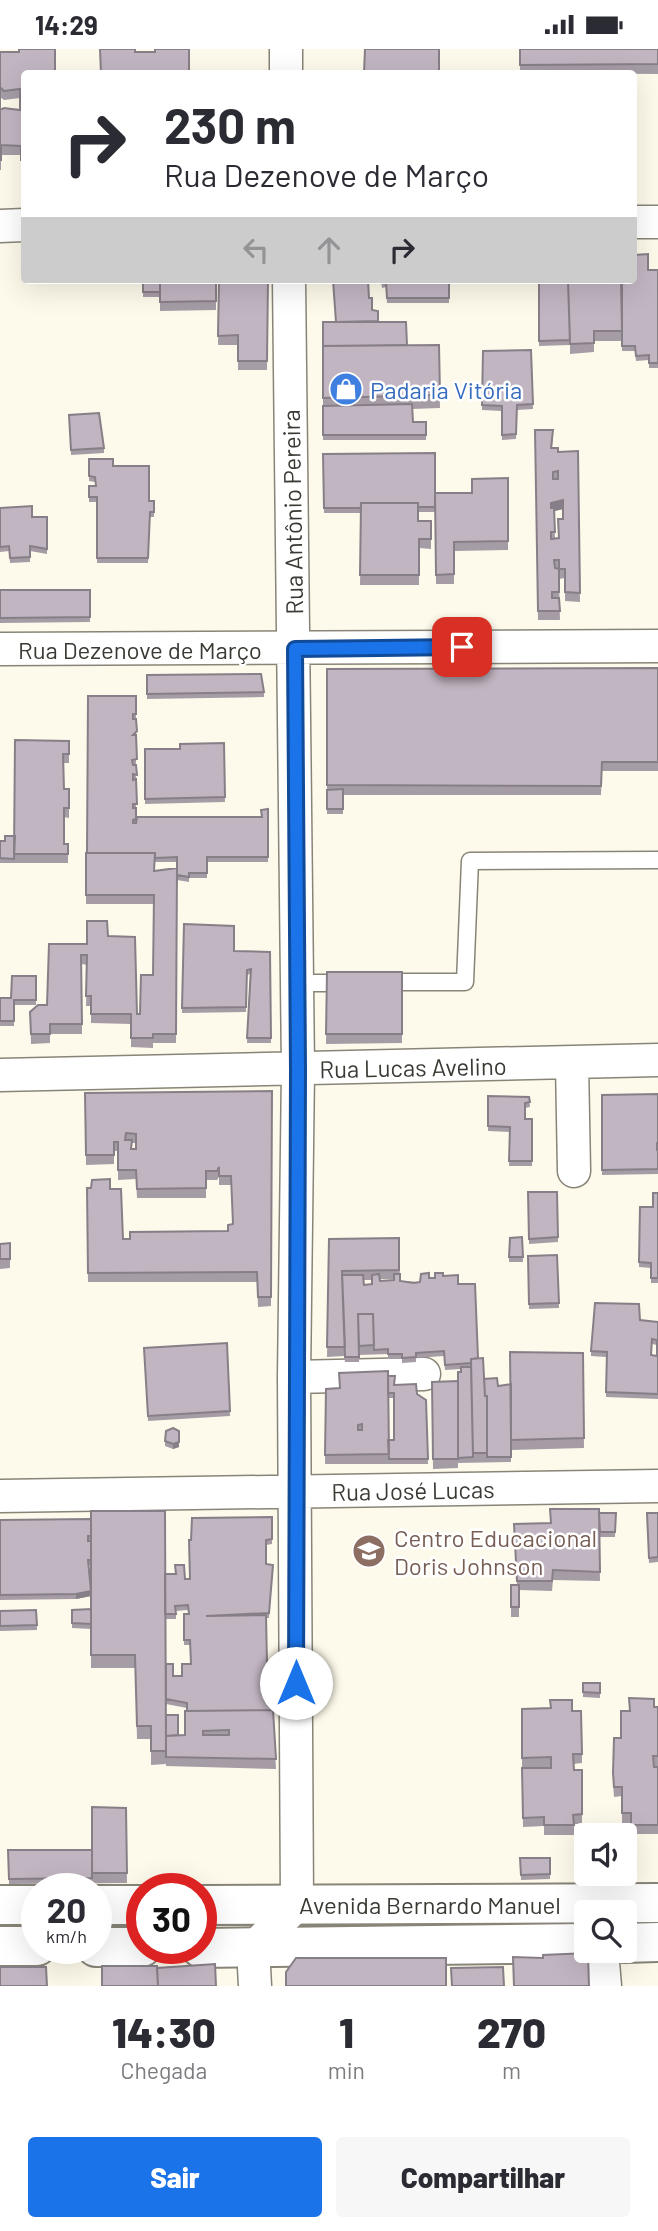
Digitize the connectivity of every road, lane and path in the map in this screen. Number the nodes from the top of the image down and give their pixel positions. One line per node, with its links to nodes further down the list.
1 (286, 49): 2 (street)
2 (286, 70)
3 (637, 222): 4 (street)
4 (658, 222)
5 (21, 225): 6 (street)
6 (0, 226)
7 (289, 284): 10 (street, Rua Antônio Pereira)
8 (658, 646): 10 (street, Rua Dezenove de Março)
9 (0, 649): 10 (street, Rua Dezenove de Março)
10 (295, 649): 12 (street, Rua Antônio Pereira)
11 (658, 860): 12 (lane)
12 (297, 983): 15 (street, Rua Antônio Pereira)
13 (658, 1060): 14 (street, Rua Lucas Avelino)
14 (572, 1063): 15 (street, Rua Lucas Avelino); 17 (street)
15 (298, 1070): 16 (street, Rua Lucas Avelino); 19 (street, Rua Antônio Pereira)
16 (0, 1075)
17 (574, 1171)
18 (424, 1374): 19 (street)
19 (295, 1377): 21 (street, Rua Antônio Pereira)
20 (658, 1486): 21 (street, Rua José Lucas)
21 (295, 1493): 22 (street, Rua José Lucas); 27 (street, Rua Antônio Pereira)
22 (0, 1496)
23 (658, 1903): 28 (street, Avenida Bernardo Manuel)
24 (0, 1905): 25 (street)
25 (21, 1905)
26 (217, 1905): 27 (street, Avenida Bernardo Manuel)
27 (297, 1905): 29 (street, Avenida Bernardo Manuel); 36 (street)
28 (637, 1905)
29 (574, 1908)
30 (658, 1942): 32 (street)
31 (574, 1943): 36 (street, Avenida Bernardo Manuel)
32 (637, 1943)
33 (0, 1946): 34 (street)
34 (21, 1946)
35 (217, 1948): 36 (street, Avenida Bernardo Manuel)
36 (253, 1948): 38 (street)
37 (603, 1963): 39 (street)
38 (255, 1986)
39 (605, 1986)

